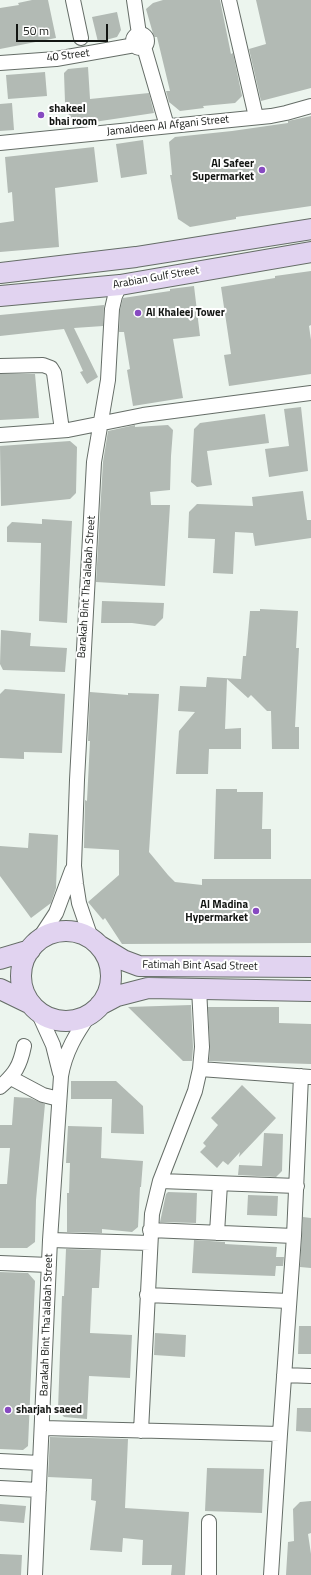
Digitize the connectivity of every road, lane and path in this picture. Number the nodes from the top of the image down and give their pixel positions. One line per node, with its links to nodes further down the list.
1 (73, 0): 4 (street)
2 (229, 0): 8 (street)
3 (136, 1): 5 (street)
4 (81, 38)
5 (139, 42): 6 (street, 40 Street); 9 (street)
6 (0, 63)
7 (311, 106): 8 (street, Jamaldeen Al Afgani Street)
8 (256, 117): 9 (street, Jamaldeen Al Afgani Street)
9 (167, 126): 10 (street, Jamaldeen Al Afgani Street)
10 (0, 143)
11 (311, 229): 12 (street, Arabian Gulf Street)
12 (173, 252): 14 (street, Arabian Gulf Street); 15 (street)
13 (311, 252): 15 (street, Arabian Gulf Street)
14 (0, 273)
15 (120, 285): 16 (street, Arabian Gulf Street); 18 (street, Barakah Bint Tha'alabah Street)
16 (94, 288): 17 (street, Arabian Gulf Street); 18 (street)
17 (0, 296)
18 (112, 309): 21 (street, Barakah Bint Tha'alabah Street)
19 (0, 366): 22 (street)
20 (311, 392): 21 (street)
21 (100, 422): 22 (street); 24 (street, Barakah Bint Tha'alabah Street)
22 (62, 430): 23 (street)
23 (0, 435)
24 (74, 866): 25 (street, Barakah Bint Tha'alabah Street); 26 (street, Barakah Bint Tha'alabah Street)
25 (93, 940): 26 (street); 28 (street, Fatimah Bint Asad Street); 33 (street)
26 (33, 946): 27 (street); 32 (street)
27 (0, 959)
28 (311, 967)
29 (199, 988): 31 (street, Fatimah Bint Asad Street); 33 (street, Fatimah Bint Asad Street); 35 (street)
30 (0, 989): 32 (street)
31 (311, 990)
32 (34, 1007): 33 (street); 36 (street, Barakah Bint Tha'alabah Street)
33 (95, 1010): 36 (street, Barakah Bint Tha'alabah Street)
34 (24, 1046): 38 (street)
35 (200, 1069): 37 (street); 42 (street)
36 (61, 1076): 40 (street, Barakah Bint Tha'alabah Street)
37 (306, 1076): 41 (street)
38 (11, 1078): 39 (street); 40 (street)
39 (0, 1087)
40 (59, 1099): 48 (street, Barakah Bint Tha'alabah Street)
41 (305, 1126): 44 (street)
42 (160, 1181): 43 (street); 47 (street)
43 (220, 1184): 44 (street); 45 (street)
44 (297, 1186): 46 (street)
45 (217, 1233): 46 (street); 47 (street)
46 (294, 1236): 52 (street)
47 (150, 1237): 48 (street); 51 (street)
48 (50, 1240): 50 (street, Barakah Bint Tha'alabah Street)
49 (0, 1263): 50 (street)
50 (49, 1265): 55 (street, Barakah Bint Tha'alabah Street)
51 (147, 1295): 52 (street); 56 (street)
52 (289, 1301): 53 (street)
53 (284, 1375): 54 (street); 57 (street)
54 (311, 1376)
55 (43, 1428): 56 (street); 59 (street, Barakah Bint Tha'alabah Street)
56 (141, 1431): 57 (street)
57 (280, 1434): 65 (street)
58 (0, 1461): 59 (street)
59 (40, 1463): 61 (street, Barakah Bint Tha'alabah Street)
60 (0, 1488): 61 (street)
61 (39, 1490): 63 (street, Barakah Bint Tha'alabah Street)
62 (209, 1522): 64 (street)
63 (36, 1575)
64 (209, 1575)
65 (271, 1575)

